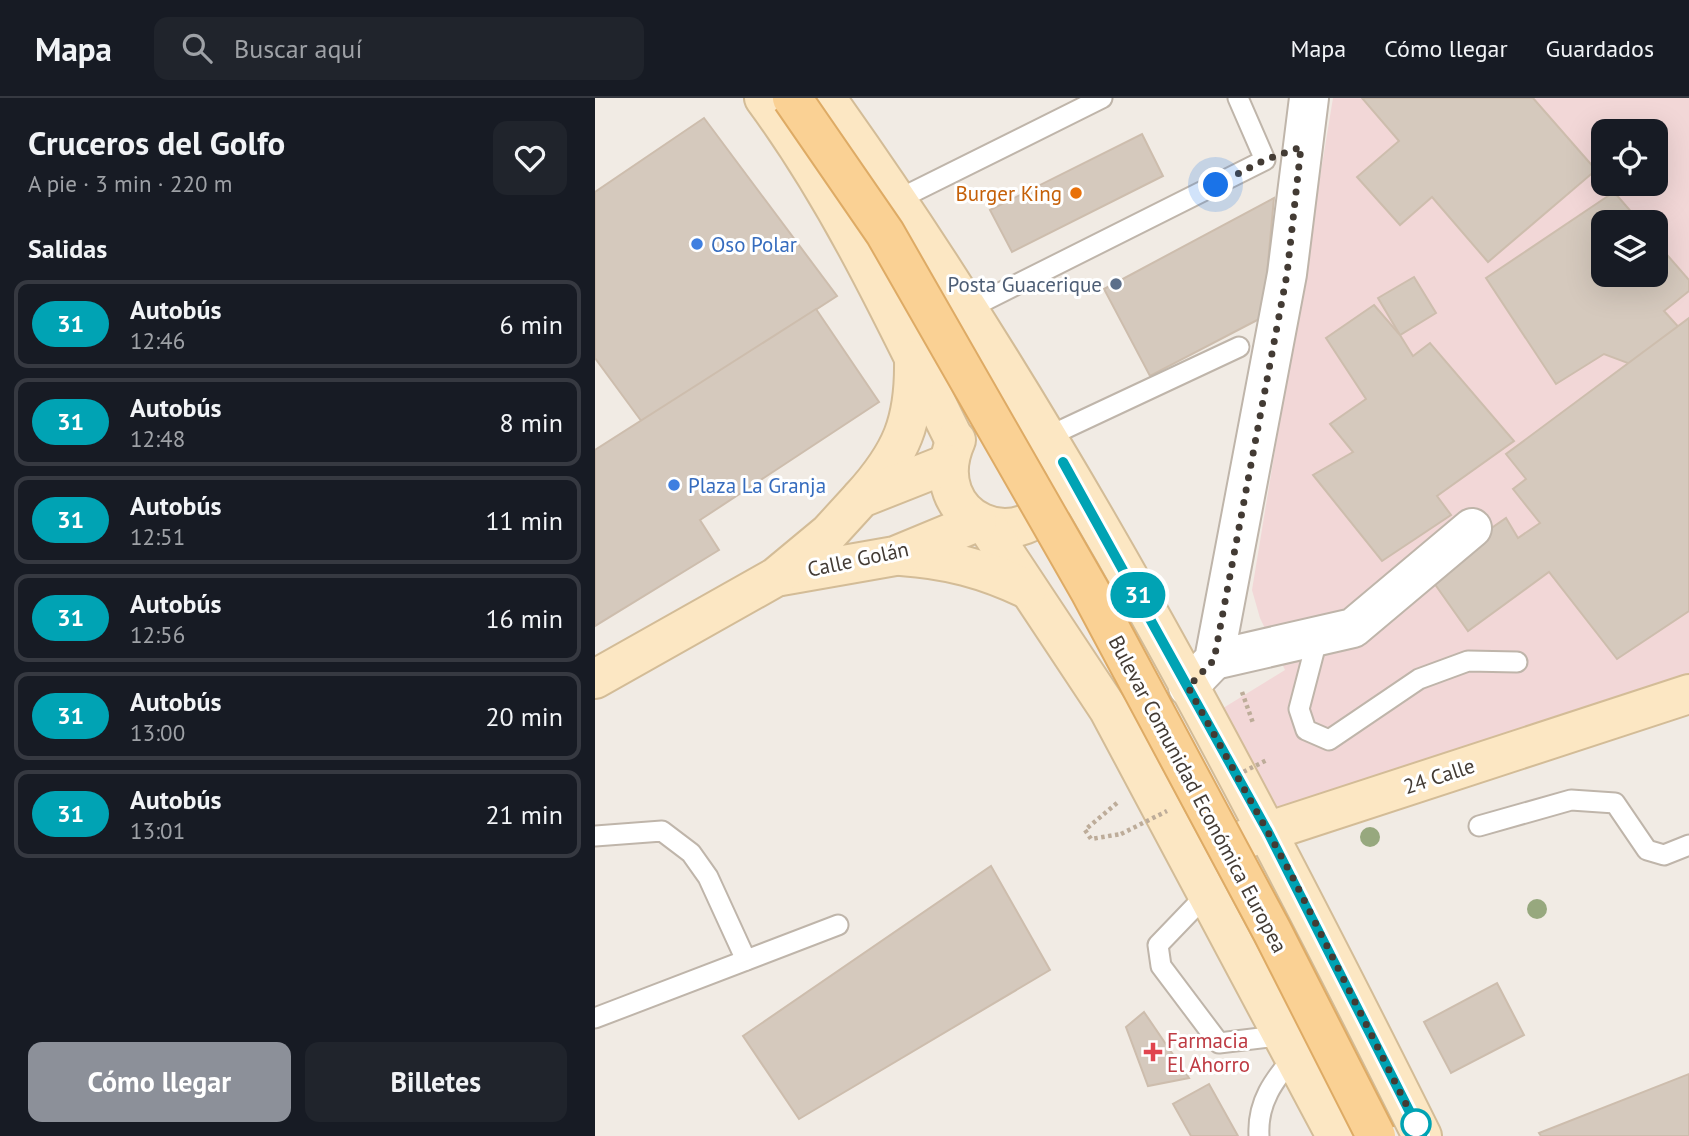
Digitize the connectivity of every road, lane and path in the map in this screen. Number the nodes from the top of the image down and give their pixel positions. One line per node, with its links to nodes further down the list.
1 (764, 98): 12 (main road)
2 (792, 98): 41 (main road, Bulevar Comunidad Económica Europea, bridge)
3 (826, 98): 9 (main road, Bulevar Comunidad Económica Europea)
4 (1102, 98): 9 (lane)
5 (1238, 98): 8 (lane)
6 (1309, 98): 7 (street)
7 (1301, 147): 8 (lane); 22 (street)
8 (1265, 160): 10 (lane)
9 (897, 200): 10 (main road, Bulevar Comunidad Económica Europea)
10 (968, 309): 13 (main road, Bulevar Comunidad Económica Europea)
11 (1239, 347): 13 (lane)
12 (913, 358): 14 (main road); 15 (main road)
13 (1049, 439): 14 (main road); 16 (main road); 25 (main road, Bulevar Comunidad Económica Europea)
14 (951, 453): 15 (main road, Calle Golán); 16 (main road)
15 (861, 498): 19 (main road, Calle Golán)
16 (982, 524): 18 (main road, Calle Golán); 20 (main road, Bulevar Comunidad Económica Europea)
17 (1472, 528): 21 (street)
18 (895, 556): 19 (main road, Calle Golán); 20 (main road)
19 (776, 577): 24 (main road, Calle Golán)
20 (1028, 589): 27 (main road, Bulevar Comunidad Económica Europea)
21 (1318, 636): 22 (street); 23 (lane)
22 (1214, 660): 25 (street)
23 (1517, 662)
24 (595, 680)
25 (1188, 687): 29 (main road, Bulevar Comunidad Económica Europea)
26 (1689, 694): 29 (main road, 24 Calle)
27 (1147, 777): 30 (path); 33 (main road, Bulevar Comunidad Económica Europea)
28 (1479, 826): 32 (lane)
29 (1268, 832): 33 (main road, 24 Calle); 42 (main road, Bulevar Comunidad Económica Europea)
30 (1121, 834)
31 (595, 836): 36 (lane)
32 (1689, 845)
33 (1188, 855): 34 (main road, Bulevar Comunidad Económica Europea)
34 (1207, 894): 38 (main road, Bulevar Comunidad Económica Europea); 38 (lane)
35 (838, 925): 36 (lane)
36 (746, 960): 37 (lane)
37 (595, 1018)
38 (1290, 1045): 39 (lane); 40 (main road, Bulevar Comunidad Económica Europea)
39 (1259, 1136)
40 (1336, 1136)
41 (1376, 1136)
42 (1422, 1136)

